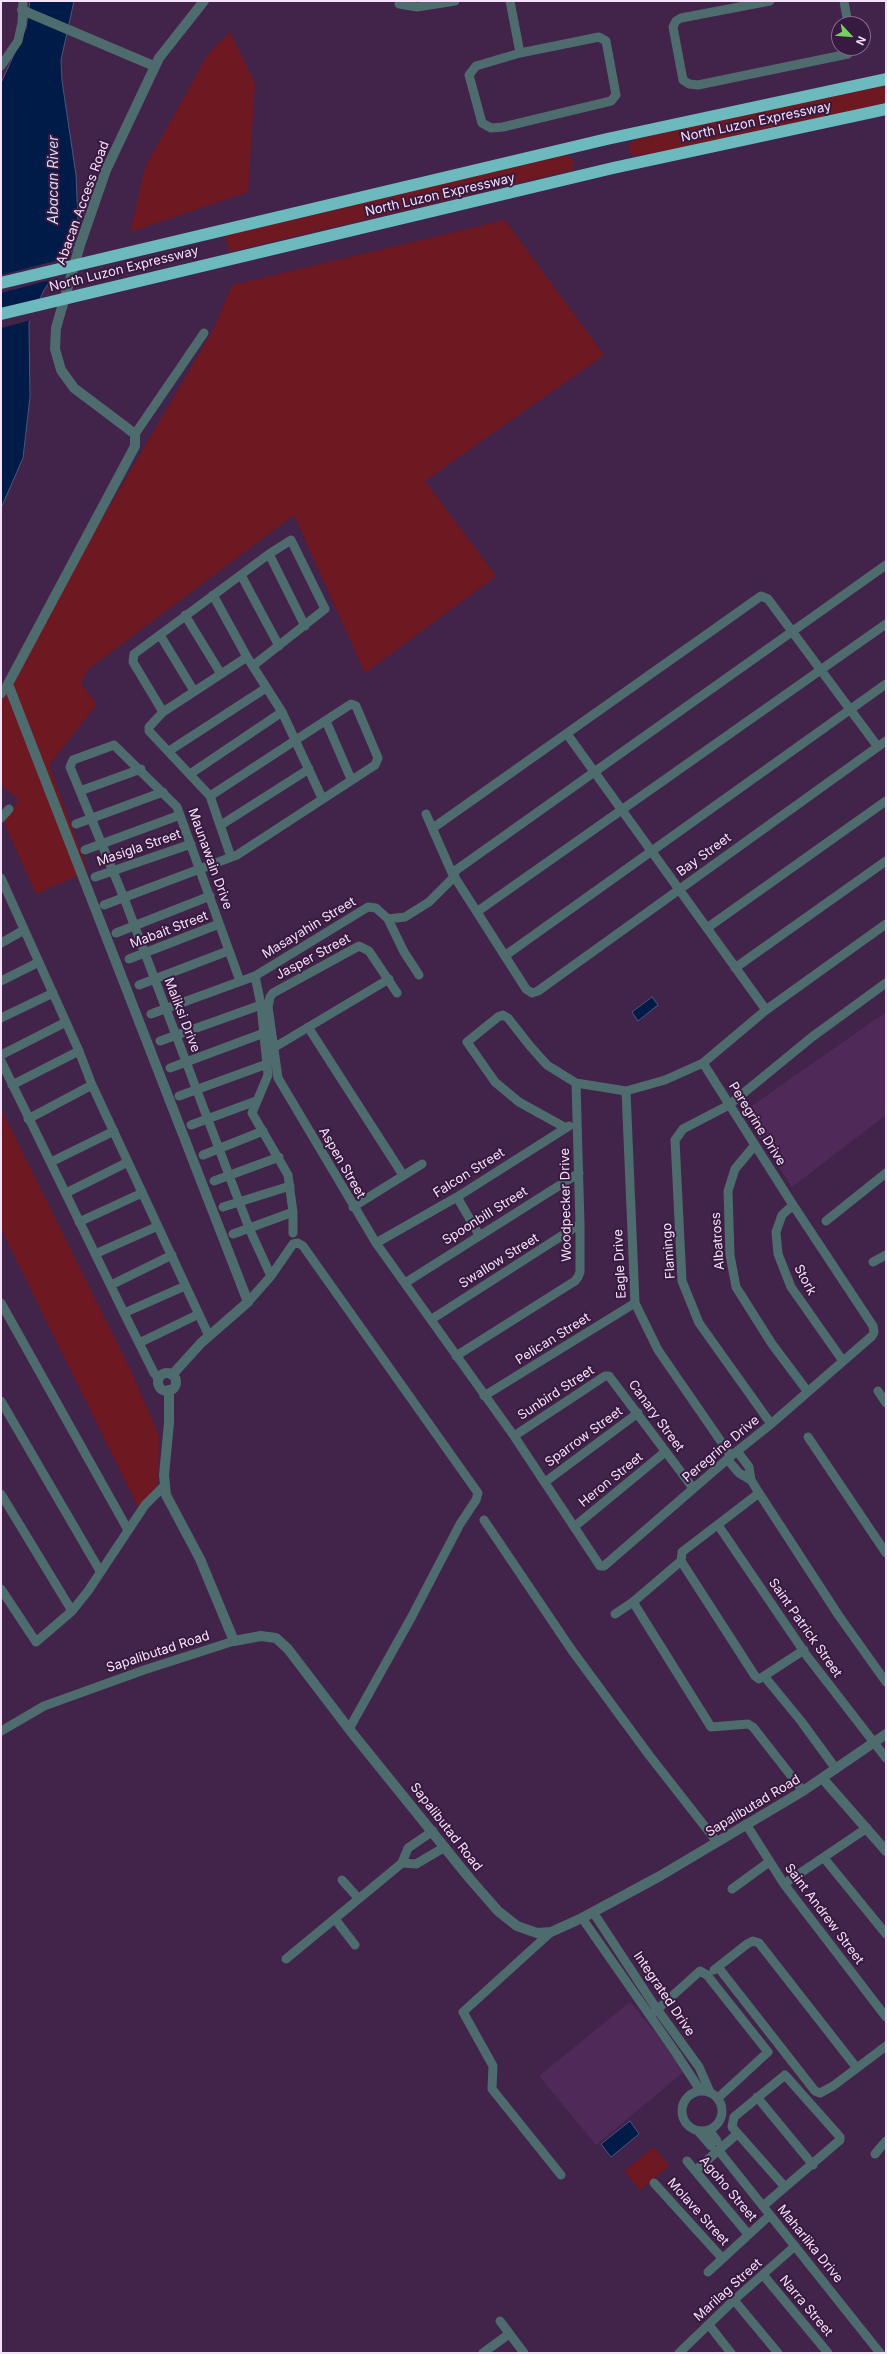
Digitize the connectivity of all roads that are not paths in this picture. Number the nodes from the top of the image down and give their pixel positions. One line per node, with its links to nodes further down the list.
1 (204, 1): 14 (street, Abacan Access Road)
2 (455, 1): 6 (street)
3 (510, 1): 11 (street)
4 (770, 1): 7 (street)
5 (844, 1): 10 (street)
6 (432, 3): 8 (street)
7 (752, 3): 12 (street)
8 (399, 4)
9 (24, 7): 13 (street); 14 (street)
10 (847, 16)
11 (520, 53): 11 (street)
12 (838, 56)
13 (1, 66)
14 (154, 66): 20 (street, Abacan Access Road)
15 (886, 79): 17 (highway, North Luzon Expressway)
16 (886, 109): 18 (highway, North Luzon Expressway)
17 (1, 283)
18 (1, 314)
19 (204, 333): 20 (street)
20 (135, 434): 35 (street)
21 (269, 554): 23 (street); 27 (street); 27 (street)
22 (886, 565): 28 (street)
23 (241, 575): 24 (street); 30 (street)
24 (214, 595): 25 (street); 31 (street)
25 (185, 616): 29 (street); 34 (street)
26 (886, 624): 33 (street)
27 (305, 626): 30 (street)
28 (793, 631): 33 (street); 44 (street); 52 (street)
29 (160, 635): 38 (street); 41 (street)
30 (279, 646): 32 (street)
31 (247, 657): 32 (street); 34 (street)
32 (254, 665): 37 (street)
33 (821, 670): 40 (street); 61 (street)
34 (221, 674): 38 (street)
35 (8, 684): 39 (street); 181 (street)
36 (886, 684): 40 (street)
37 (266, 688): 42 (street); 49 (street)
38 (194, 691): 41 (street)
39 (1, 694)
40 (850, 709): 48 (street); 72 (street)
41 (163, 712): 49 (street)
42 (282, 712): 45 (street); 53 (street)
43 (326, 721): 45 (street); 54 (street); 54 (street)
44 (567, 734): 52 (street); 68 (street)
45 (296, 740): 51 (street); 57 (street)
46 (886, 741): 48 (street, Bay Street)
47 (114, 744): 50 (street, Maunawain Drive); 55 (street, Maliksi Drive)
48 (878, 747): 80 (street, Bay Street)
49 (168, 751): 53 (street)
50 (141, 769): 55 (street); 56 (street, Maunawain Drive)
51 (309, 769): 58 (street); 67 (street)
52 (594, 771): 61 (street); 77 (street)
53 (190, 774): 57 (street)
54 (351, 779): 58 (street)
55 (80, 792): 65 (street, Maliksi Drive)
56 (163, 792): 63 (street, Maunawain Drive); 65 (street)
57 (210, 796): 67 (street)
58 (322, 798): 73 (street)
59 (886, 801): 90 (street)
60 (9, 809): 64 (street)
61 (621, 809): 72 (street); 85 (street)
62 (426, 814): 68 (street)
63 (180, 815): 69 (street); 70 (street, Maunawain Drive)
64 (1, 818)
65 (91, 818): 66 (street); 69 (street, Maliksi Drive)
66 (76, 824)
67 (221, 825): 73 (street)
68 (433, 828): 77 (street)
69 (102, 844): 71 (street); 76 (street, Maliksi Drive)
70 (191, 844): 75 (street, Maunawain Drive); 76 (street, Masigla Street)
71 (85, 850)
72 (651, 851): 80 (street); 96 (street)
73 (231, 857): 75 (street)
74 (886, 861): 99 (street)
75 (200, 868): 81 (street, Maunawain Drive); 82 (street)
76 (112, 871): 78 (street, Masigla Street); 82 (street, Maliksi Drive)
77 (454, 874): 85 (street); 86 (street)
78 (95, 877)
79 (1, 878): 83 (street)
80 (679, 889): 90 (street); 96 (street, Bay Street)
81 (210, 896): 87 (street, Maunawain Drive); 89 (street)
82 (124, 898): 84 (street); 89 (street, Maliksi Drive)
83 (5, 900): 91 (street)
84 (104, 905)
85 (478, 911): 96 (street)
86 (388, 919): 100 (street); 101 (street, Masayahin Street)
87 (219, 924): 94 (street, Maunawain Drive); 95 (street, Mabait Street)
88 (886, 924): 112 (street)
89 (134, 926): 92 (street); 95 (street, Maliksi Drive)
90 (707, 928): 99 (street)
91 (24, 930): 93 (street); 98 (street)
92 (116, 932)
93 (1, 943)
94 (228, 951): 103 (street); 105 (street, Maunawain Drive)
95 (144, 953): 97 (street, Mabait Street); 103 (street, Maliksi Drive)
96 (506, 955)
97 (129, 959)
98 (39, 962): 104 (street); 108 (street)
99 (736, 968): 112 (street)
100 (419, 975)
101 (255, 976): 105 (street, Masayahin Street); 110 (street)
102 (388, 979): 109 (street, Jasper Street); 116 (street); 120 (street, Jasper Street)
103 (154, 980): 107 (street); 111 (street, Maliksi Drive)
104 (1, 981)
105 (240, 981): 111 (street, Masayahin Street)
106 (886, 983): 135 (street, Flamingo)
107 (139, 985)
108 (53, 993): 114 (street); 115 (street)
109 (397, 993)
110 (261, 1005): 117 (street); 118 (street)
111 (165, 1009): 113 (street, Masayahin Street); 118 (street, Maliksi Drive)
112 (766, 1010): 125 (street)
113 (151, 1014)
114 (1, 1018)
115 (66, 1022): 121 (street); 122 (street)
116 (308, 1027): 120 (street); 152 (street)
117 (264, 1033): 124 (street); 126 (street)
118 (175, 1035): 119 (street); 124 (street, Maliksi Drive)
119 (160, 1041)
120 (275, 1047): 162 (street, Aspen Street)
121 (80, 1051): 129 (street); 130 (street)
122 (1, 1055)
123 (1, 1061): 129 (street)
124 (186, 1062): 127 (street); 131 (street, Maliksi Drive)
125 (703, 1063): 132 (street); 135 (street, Peregrine Drive)
126 (267, 1064): 131 (street); 134 (street)
127 (170, 1068)
128 (576, 1083): 132 (street); 138 (street, Woodpecker Drive); 140 (street)
129 (12, 1085): 136 (street)
130 (92, 1085): 136 (street); 141 (street)
131 (195, 1090): 133 (street); 137 (street, Maliksi Drive)
132 (626, 1091): 183 (street, Eagle Drive)
133 (179, 1096)
134 (256, 1101): 137 (street); 142 (street)
135 (729, 1105): 143 (street, Peregrine Drive); 201 (street, Flamingo)
136 (28, 1118): 147 (street)
137 (206, 1119): 139 (street); 144 (street, Maliksi Drive)
138 (576, 1124): 140 (street, Falcon Street); 150 (street, Woodpecker Drive)
139 (191, 1125)
140 (566, 1128): 158 (street, Falcon Street)
141 (114, 1131): 147 (street); 148 (street)
142 (263, 1131): 144 (street); 146 (street)
143 (755, 1145): 160 (street, Peregrine Drive); 196 (street, Albatross)
144 (218, 1149): 145 (street); 153 (street, Maliksi Drive)
145 (203, 1155)
146 (279, 1157): 153 (street); 155 (street)
147 (50, 1162): 156 (street)
148 (128, 1162): 156 (street); 157 (street)
149 (422, 1164): 152 (street)
150 (579, 1173): 166 (street, Woodpecker Drive); 171 (street, Spoonbill Street)
151 (886, 1173): 164 (street)
152 (403, 1175): 162 (street)
153 (229, 1176): 154 (street); 159 (street, Maliksi Drive)
154 (214, 1181)
155 (290, 1186): 159 (street); 163 (street)
156 (66, 1193): 165 (street)
157 (142, 1193): 165 (street); 167 (street)
158 (457, 1196): 171 (street); 172 (street, Falcon Street)
159 (240, 1202): 161 (street); 168 (street, Maliksi Drive)
160 (793, 1205): 190 (street, Stork); 190 (street, Peregrine Drive)
161 (223, 1207)
162 (353, 1207): 172 (street, Aspen Street)
163 (293, 1212): 168 (street); 169 (street)
164 (826, 1221)
165 (79, 1222): 173 (street)
166 (580, 1224): 186 (street, Swallow Street); 189 (street, Woodpecker Drive)
167 (158, 1226): 173 (street); 174 (street)
168 (249, 1228): 170 (street); 177 (street, Maliksi Drive)
169 (293, 1233)
170 (233, 1234)
171 (479, 1235): 178 (street, Spoonbill Street)
172 (376, 1243): 178 (street, Aspen Street)
173 (95, 1254): 179 (street)
174 (172, 1255): 179 (street); 180 (street)
175 (886, 1255): 176 (street)
176 (873, 1262)
177 (271, 1276): 181 (street); 226 (street)
178 (405, 1283): 186 (street, Peregrine Drive)
179 (110, 1285): 184 (street)
180 (185, 1286): 184 (street); 185 (street)
181 (248, 1302): 187 (street)
182 (1, 1303): 214 (street)
183 (635, 1303): 197 (street, Pelican Street); 205 (street, Eagle Drive)
184 (124, 1313): 188 (street)
185 (199, 1314): 187 (street); 188 (street)
186 (432, 1319): 189 (street, Peregrine Drive)
187 (209, 1336): 191 (street)
188 (139, 1343): 192 (street)
189 (456, 1356): 197 (street, Peregrine Drive)
190 (843, 1361): 196 (street, Peregrine Drive)
191 (172, 1375): 192 (street); 194 (street)
192 (159, 1378): 194 (street)
193 (612, 1378): 200 (street, Canary Street); 202 (street, Sunbird Street)
194 (169, 1390): 207 (street)
195 (878, 1390): 199 (street)
196 (808, 1392): 201 (street, Peregrine Drive)
197 (484, 1396): 202 (street, Peregrine Drive)
198 (1, 1401): 217 (street)
199 (886, 1403)
200 (638, 1413): 204 (street, Canary Street); 206 (street, Sparrow Street)
201 (771, 1424): 205 (street, Peregrine Drive)
202 (514, 1436): 206 (street, Peregrine Drive)
203 (808, 1437): 215 (street)
204 (666, 1452): 208 (street, Canary Street); 213 (street, Heron Street)
205 (732, 1455): 208 (street, Peregrine Drive); 210 (street, Eagle Drive)
206 (545, 1482): 213 (street, Peregrine Drive)
207 (164, 1486): 214 (street); 222 (street)
208 (693, 1488): 213 (street, Peregrine Drive)
209 (1, 1494): 220 (street)
210 (759, 1494): 212 (street); 225 (street)
211 (484, 1520): 237 (street)
212 (718, 1525): 216 (street); 223 (street, Saint Patrick Street)
213 (574, 1527)
214 (128, 1530): 217 (street)
215 (886, 1553)
216 (681, 1561): 219 (street); 224 (street)
217 (100, 1571): 220 (street)
218 (1, 1589): 220 (street)
219 (633, 1602): 221 (street); 233 (street)
220 (72, 1611)
221 (615, 1614)
222 (234, 1642): 226 (street, Sapalibutad Road); 227 (street, Sapalibutad Road)
223 (804, 1650): 224 (street); 229 (street, Saint Patrick Street)
224 (764, 1676): 231 (street)
225 (886, 1682)
226 (349, 1729): 236 (street, Sapalibutad Road)
227 (1, 1731)
228 (886, 1734): 229 (street, Sapalibutad Road)
229 (874, 1743): 230 (street, Saint Patrick Street); 231 (street, Sapalibutad Road)
230 (886, 1758)
231 (836, 1769): 232 (street, Sapalibutad Road)
232 (823, 1779): 233 (street, Sapalibutad Road); 235 (street)
233 (803, 1791): 234 (street, Sapalibutad Road)
234 (746, 1824): 237 (street, Sapalibutad Road); 241 (street, Saint Andrew Street)
235 (867, 1828): 239 (street); 240 (street)
236 (433, 1831): 238 (street, Sapalibutad Road); 242 (street)
237 (717, 1842): 247 (street, Sapalibutad Road)
238 (445, 1847): 242 (street); 250 (street, Sapalibutad Road)
239 (886, 1851)
240 (824, 1858): 244 (street); 251 (street)
241 (769, 1862): 244 (street, Saint Andrew Street); 245 (street)
242 (402, 1863): 246 (street)
243 (342, 1880): 246 (street)
244 (784, 1884): 258 (street, Saint Andrew Street)
245 (732, 1889)
246 (359, 1899): 249 (street)
247 (593, 1912): 248 (street, Sapalibutad Road); 256 (street, Integrated Drive)
248 (582, 1918): 250 (street, Sapalibutad Road); 257 (street, Integrated Drive)
249 (335, 1919): 252 (street); 253 (street)
250 (551, 1932): 276 (street)
251 (886, 1934)
252 (355, 1945)
253 (286, 1959)
254 (718, 1967): 255 (street); 262 (street); 262 (street)
255 (707, 1975): 256 (street); 266 (street)
256 (657, 2009): 257 (street); 259 (street, Integrated Drive)
257 (650, 2016): 260 (street, Integrated Drive)
258 (886, 2017)
259 (674, 2031): 260 (street); 264 (street, Integrated Drive)
260 (665, 2038): 263 (street, Integrated Drive)
261 (886, 2046): 262 (street)
262 (856, 2067)
263 (700, 2090): 264 (street); 268 (street)
264 (710, 2092): 266 (street)
265 (757, 2096): 269 (street); 274 (street); 274 (street)
266 (718, 2098): 267 (street)
267 (709, 2130): 268 (street); 271 (street)
268 (698, 2131): 271 (street)
269 (737, 2134): 271 (street); 278 (street)
270 (886, 2141): 272 (street)
271 (717, 2148): 275 (street); 279 (street, Maharlika Drive)
272 (875, 2154)
273 (687, 2161): 275 (street, Agoho Street)
274 (813, 2166): 278 (street)
275 (696, 2170): 281 (street, Agoho Street)
276 (561, 2175)
277 (654, 2183): 283 (street, Molave Street)
278 (785, 2187): 279 (street)
279 (763, 2206): 280 (street, Maharlika Drive)
280 (770, 2215): 281 (street); 282 (street, Maharlika Drive)
281 (748, 2234): 283 (street)
282 (795, 2246): 285 (street, Marilag Street); 296 (street, Maharlika Drive)
283 (722, 2258): 284 (street)
284 (708, 2272)
285 (764, 2276): 286 (street, Marilag Street); 295 (street, Narra Street)
286 (734, 2300): 288 (street, Marilag Street); 294 (street)
287 (500, 2321): 289 (street)
288 (708, 2325): 290 (street, Marilag Street); 293 (street)
289 (509, 2334): 291 (street); 292 (street)
290 (681, 2352)
291 (482, 2353)
292 (524, 2353)
293 (731, 2353)
294 (778, 2353)
295 (828, 2353)
296 (880, 2353)

